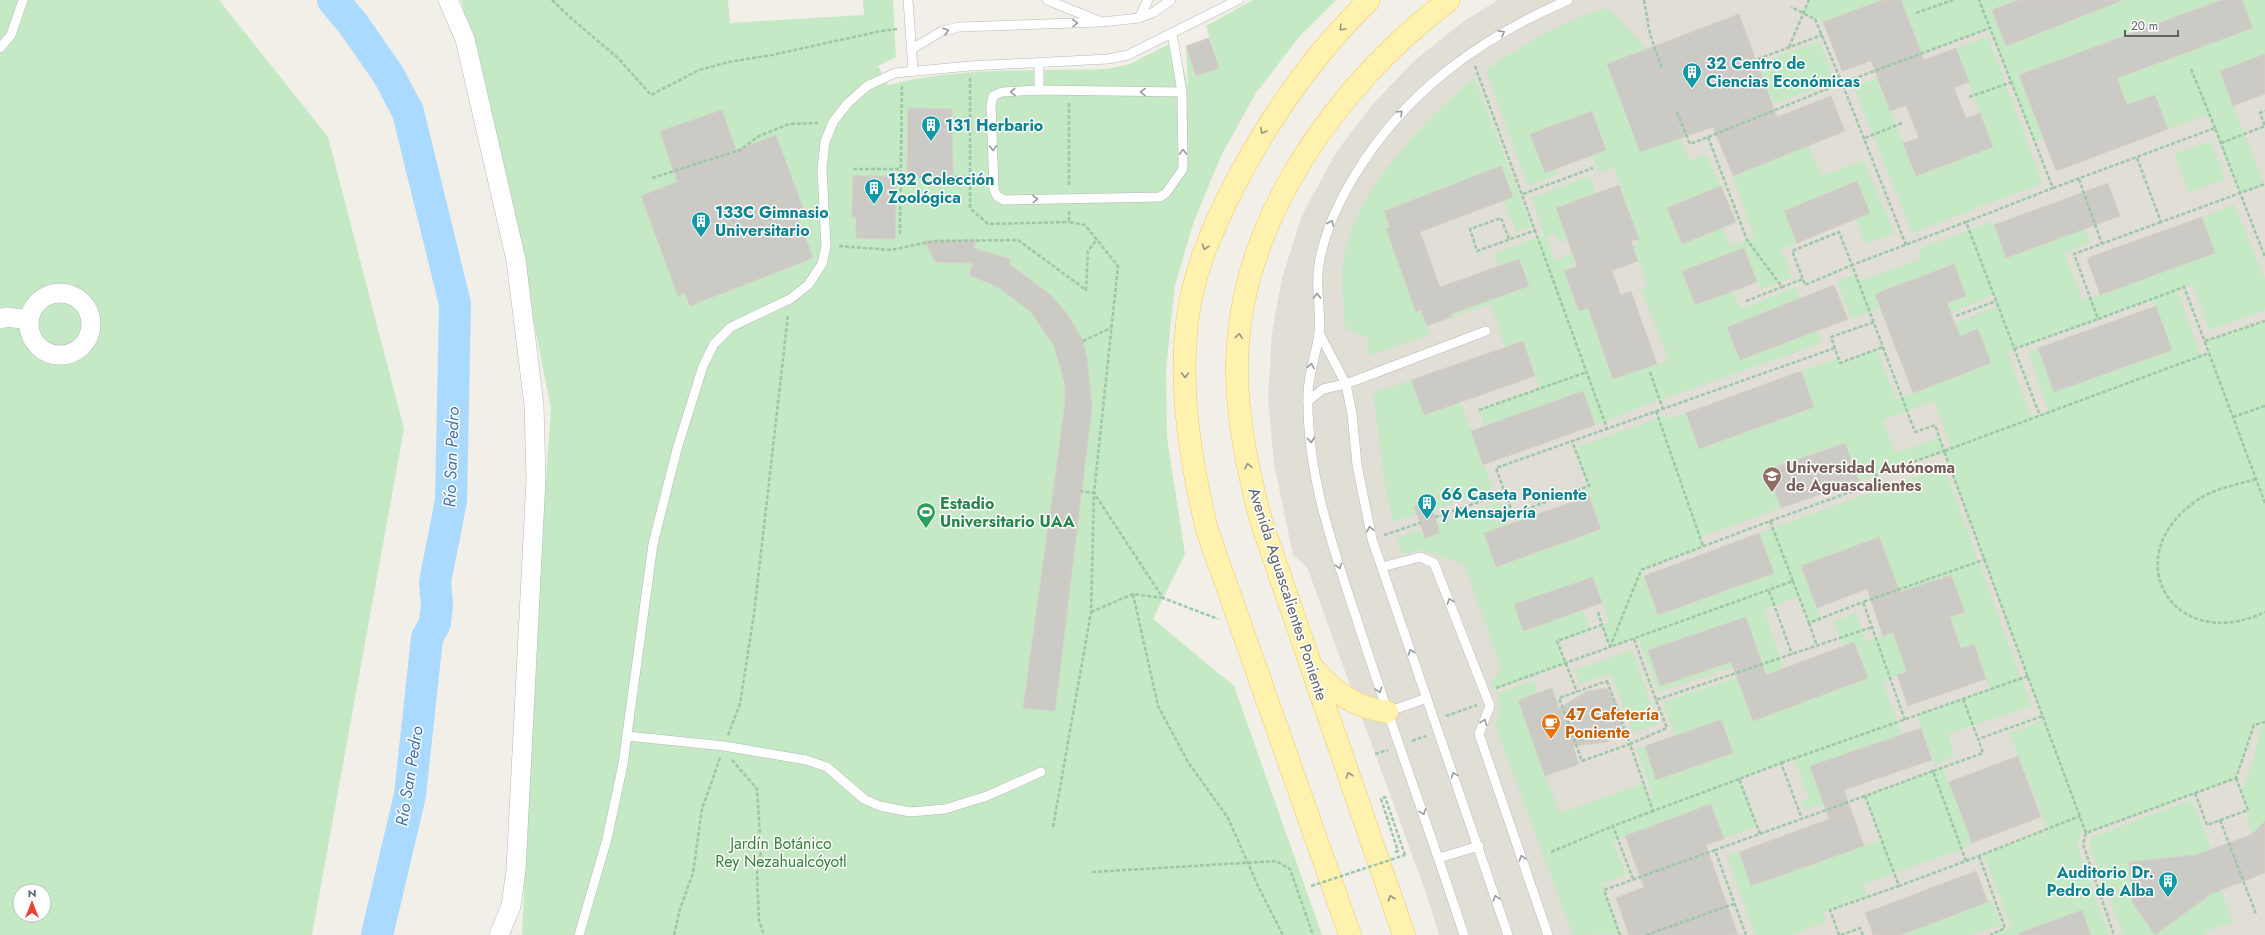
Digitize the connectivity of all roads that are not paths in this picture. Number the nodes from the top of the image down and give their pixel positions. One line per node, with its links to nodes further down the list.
1 (23, 0): 16 (lane)
2 (448, 0): 36 (street)
3 (908, 0): 12 (lane)
4 (915, 0): 12 (lane)
5 (1047, 0): 14 (lane)
6 (1148, 0): 13 (lane)
7 (1171, 0): 13 (lane)
8 (1238, 0): 15 (lane)
9 (1369, 0): 38 (main road, one-way to 38)
10 (1449, 0): 29 (main road, Avenida Aguascalientes Poniente, one-way to 10)
11 (1568, 0): 25 (lane, one-way to 11)
12 (909, 10): 17 (lane)
13 (1139, 18): 14 (lane)
14 (1102, 22): 17 (lane, one-way to 14)
15 (1172, 33): 18 (lane); 21 (lane)
16 (0, 48)
17 (912, 49): 19 (lane)
18 (1040, 63): 19 (lane); 20 (lane)
19 (913, 70): 32 (lane)
20 (1040, 90): 21 (lane, one-way to 20); 21 (lane, one-way to 21)
21 (1182, 92)
22 (0, 319): 23 (street)
23 (29, 320)
24 (1486, 331): 26 (lane)
25 (1319, 333): 26 (lane); 27 (lane, one-way to 25)
26 (1346, 384): 27 (lane); 28 (lane, one-way to 26)
27 (1308, 401): 31 (lane, one-way to 31)
28 (1382, 567): 30 (lane, one-way to 28); 42 (lane, one-way to 28)
29 (1311, 664): 31 (main road); 39 (main road, Avenida Aguascalientes Poniente, one-way to 29)
30 (1427, 698): 31 (lane); 34 (lane, one-way to 30)
31 (1387, 712): 35 (lane, one-way to 35)
32 (627, 736): 33 (lane); 37 (lane)
33 (1041, 772)
34 (1479, 846): 35 (lane); 41 (lane, one-way to 34)
35 (1439, 858): 40 (lane)
36 (499, 935)
37 (580, 935)
38 (1350, 935)
39 (1404, 935)
40 (1464, 935)
41 (1508, 935)
42 (1548, 935)

